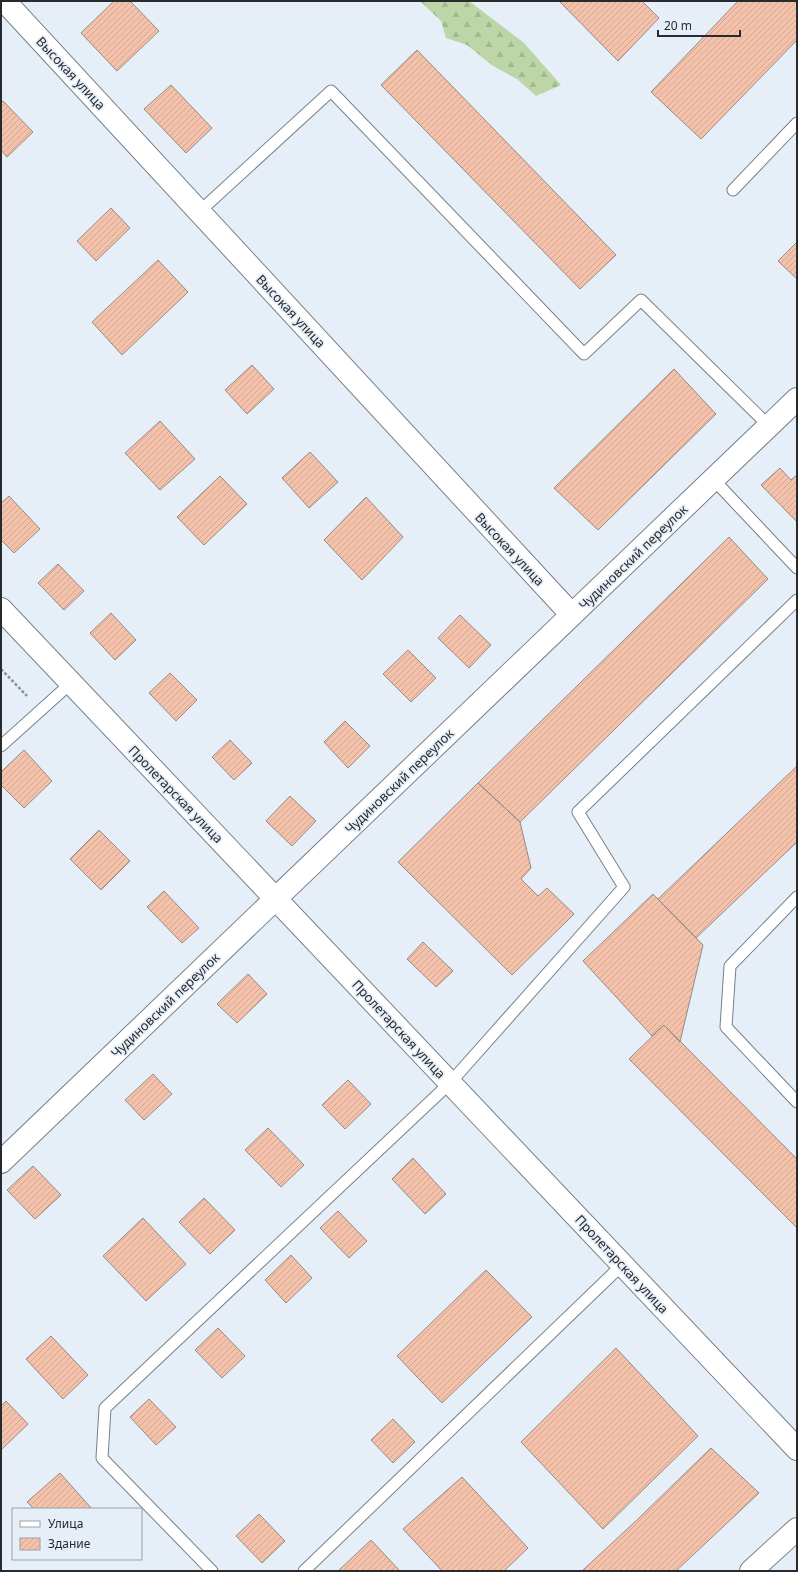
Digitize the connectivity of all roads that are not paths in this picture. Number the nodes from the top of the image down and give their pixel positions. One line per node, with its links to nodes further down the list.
1 (8, 9): 4 (street, Высокая улица)
2 (797, 123): 3 (lane)
3 (733, 190)
4 (199, 212): 6 (lane); 11 (street, Высокая улица)
5 (797, 399): 6 (street, Чудиновский переулок)
6 (769, 426): 7 (street, Чудиновский переулок)
7 (713, 479): 8 (lane); 11 (street, Чудиновский переулок)
8 (797, 568)
9 (797, 600): 16 (lane)
10 (1, 609): 12 (street, Пролетарская улица)
11 (572, 616): 15 (street, Чудиновский переулок)
12 (70, 683): 13 (lane); 15 (street, Пролетарская улица)
13 (1, 746)
14 (797, 896): 17 (lane)
15 (276, 899): 16 (street, Пролетарская улица); 18 (street, Чудиновский переулок)
16 (450, 1083): 19 (street, Пролетарская улица); 22 (lane)
17 (797, 1102)
18 (1, 1162)
19 (622, 1265): 20 (street, Пролетарская улица); 23 (lane)
20 (797, 1449)
21 (797, 1529): 24 (street)
22 (212, 1571)
23 (304, 1571)
24 (751, 1571)

